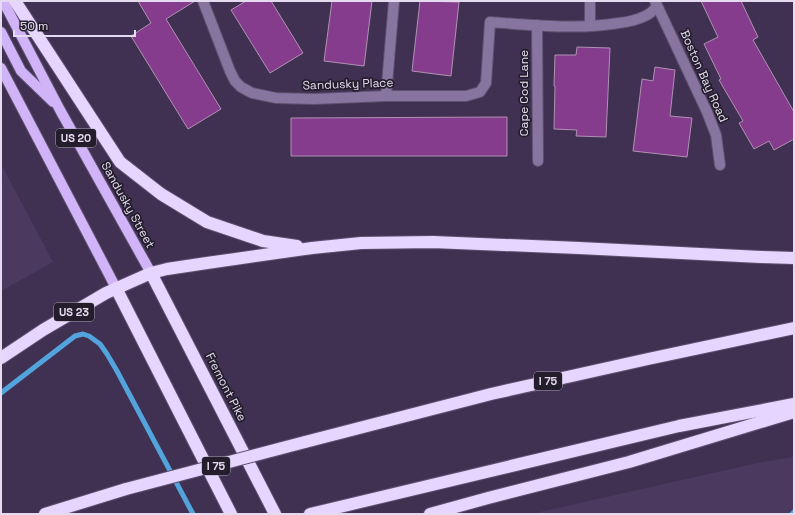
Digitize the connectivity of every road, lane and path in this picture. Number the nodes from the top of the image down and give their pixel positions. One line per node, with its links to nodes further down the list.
1 (4, 1): 12 (main road, Sandusky Street / US 20)
2 (15, 1): 15 (highway)
3 (203, 1): 11 (street, Sandusky Place)
4 (394, 1): 11 (street)
5 (590, 1): 8 (street)
6 (656, 4): 8 (street); 14 (street, Boston Bay Road)
7 (536, 25): 8 (street); 11 (street, Sandusky Place); 13 (street, Cape Cod Lane)
8 (590, 26)
9 (1, 32): 12 (main road)
10 (1, 68): 18 (main road, US 20)
11 (386, 96)
12 (60, 110): 17 (main road, Sandusky Street / US 20)
13 (538, 161)
14 (720, 165)
15 (312, 248): 16 (highway); 17 (highway)
16 (794, 258)
17 (151, 273): 18 (highway, US 23); 25 (highway, Fremont Pike / US 20)
18 (116, 288): 20 (highway, US 23); 24 (highway, US 20)
19 (794, 328): 23 (highway, I 75, bridge)
20 (1, 358)
21 (794, 404): 26 (highway)
22 (794, 412): 27 (highway)
23 (44, 514)
24 (231, 514)
25 (275, 514)
26 (310, 514)
27 (430, 514)

